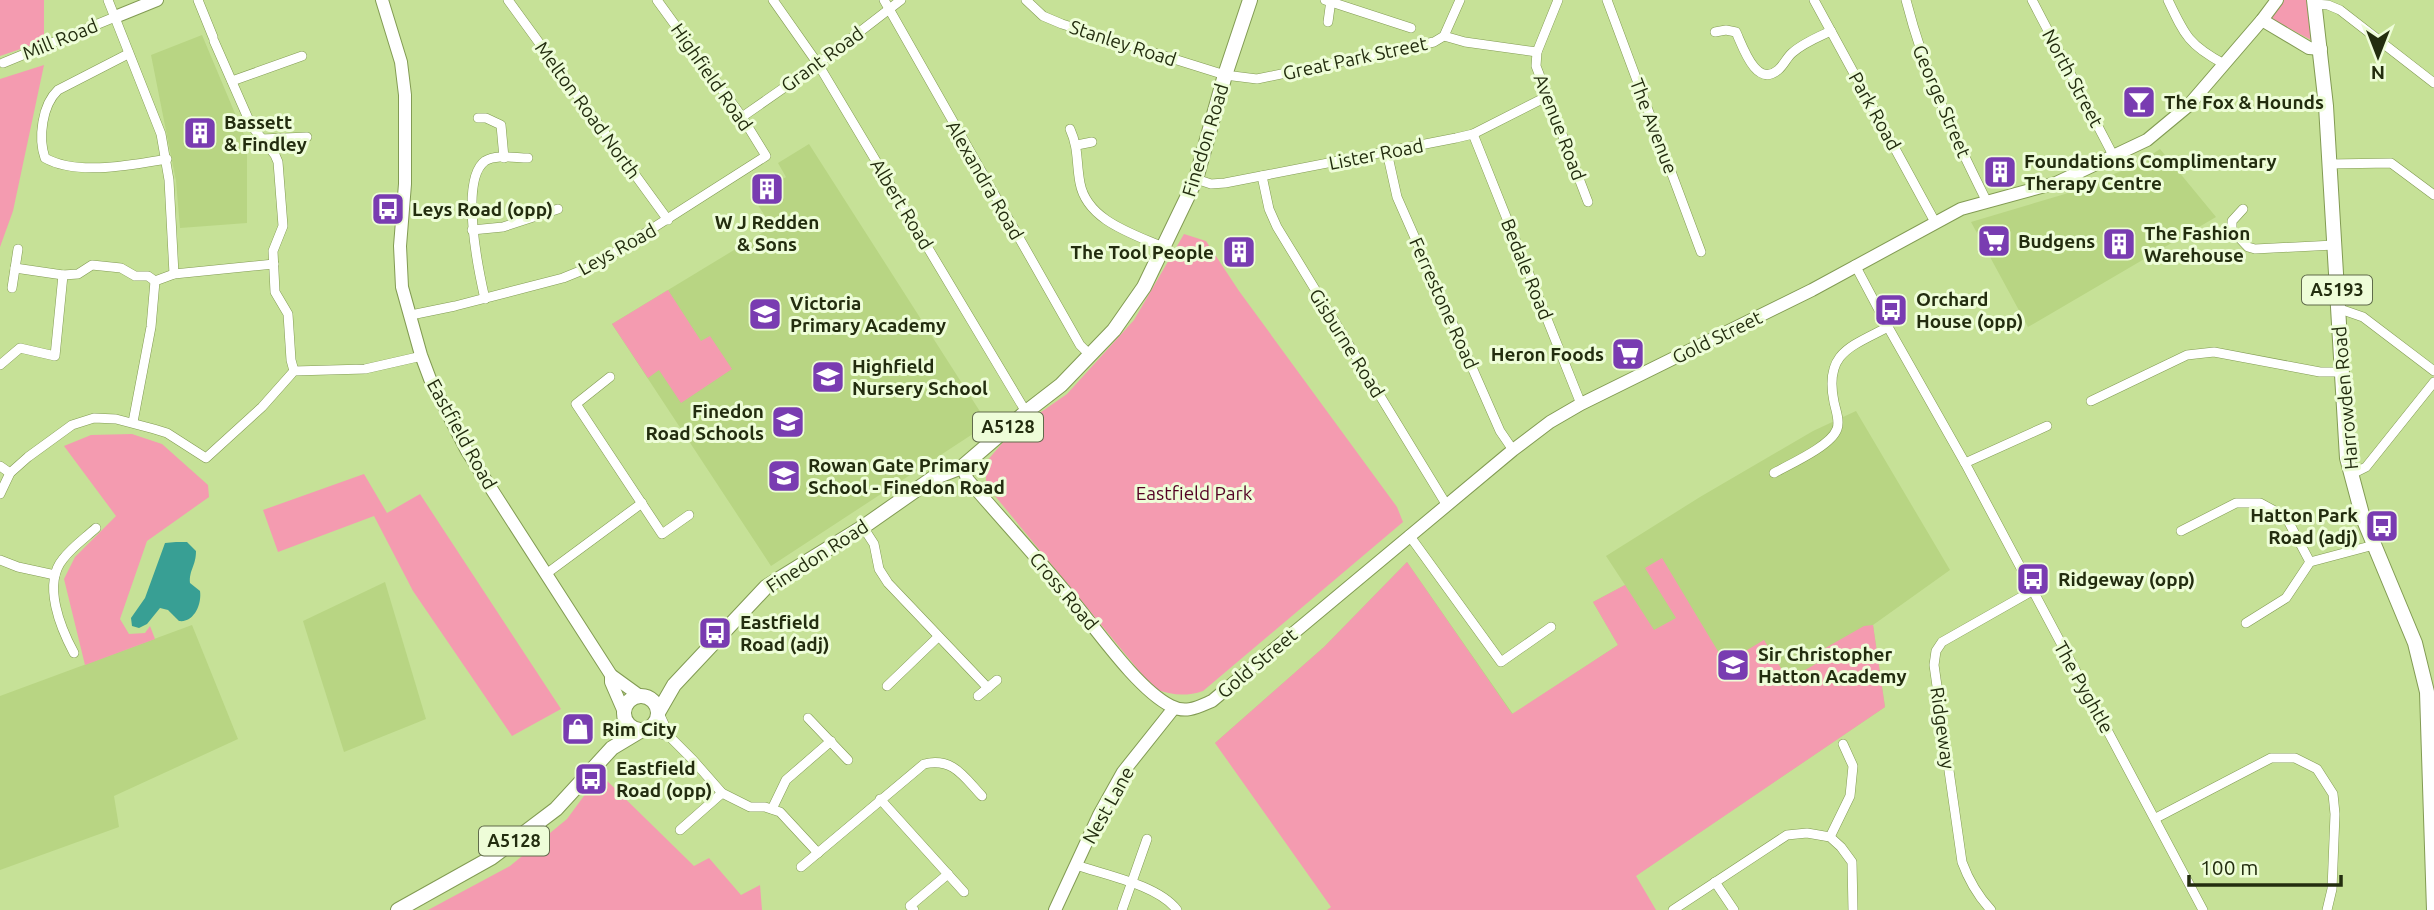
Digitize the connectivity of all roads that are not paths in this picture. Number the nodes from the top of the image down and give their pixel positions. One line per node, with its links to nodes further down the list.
1 (108, 0): 23 (street)
2 (157, 0): 23 (street, Mill Road)
3 (198, 0): 38 (street)
4 (382, 0): 79 (street, Eastfield Road)
5 (508, 0): 63 (street, Melton Road North)
6 (657, 0): 41 (street, Highfield Road)
7 (773, 0): 35 (street, Albert Road)
8 (884, 0): 22 (street, Alexandra Road)
9 (901, 0): 22 (street, Grant Road)
10 (1026, 0): 37 (street, Stanley Road)
11 (1250, 0): 37 (main road, A5128)
12 (1460, 0): 29 (street, Great Park Street)
13 (1558, 0): 31 (street)
14 (1607, 0): 69 (street, The Avenue)
15 (1814, 0): 27 (street, Park Road)
16 (1906, 0): 59 (street, George Street)
17 (2032, 0): 51 (street, North Street)
18 (2168, 0): 36 (street)
19 (2277, 0): 24 (street, Gold Street)
20 (1329, 1): 25 (street); 26 (street)
21 (2315, 2): 30 (main road, Harrowden Road / A5193); 39 (street)
22 (890, 9): 35 (street, Grant Road); 82 (street, Alexandra Road)
23 (115, 17): 32 (street); 34 (street, Mill Road)
24 (2262, 20): 30 (street); 36 (street, Gold Street)
25 (1328, 22)
26 (1412, 28)
27 (1831, 31): 28 (street); 64 (street, Park Road)
28 (1715, 32)
29 (1444, 36): 31 (street); 37 (street, Great Park Street)
30 (2320, 49): 55 (main road, Harrowden Road / A5193)
31 (1537, 52): 40 (street, Avenue Road)
32 (128, 54): 54 (street); 54 (street)
33 (302, 56): 38 (street)
34 (3, 63)
35 (818, 64): 41 (street, Grant Road); 91 (street, Albert Road)
36 (2224, 64): 51 (street, Gold Street)
37 (1225, 75): 57 (main road, Finedon Road / A5128)
38 (232, 81): 46 (street)
39 (2434, 83)
40 (1548, 96): 44 (street, Lister Road); 60 (street, Avenue Road)
41 (742, 117): 50 (street, Highfield Road)
42 (478, 118): 52 (street)
43 (1070, 129): 48 (street)
44 (1473, 134): 49 (street, Lister Road); 90 (street, Bedale Road)
45 (307, 137): 46 (street)
46 (262, 139): 70 (street)
47 (1091, 142): 48 (street)
48 (1077, 145): 67 (street)
49 (1387, 152): 56 (street, Lister Road); 94 (street, Ferrestone Road)
50 (765, 156): 63 (street, Leys Road)
51 (2114, 157): 59 (street, Gold Street)
52 (504, 158): 53 (street); 65 (street)
53 (528, 158)
54 (167, 159): 73 (street)
55 (2330, 164): 58 (street); 66 (main road, Harrowden Road / A5193)
56 (1262, 176): 57 (street, Lister Road); 103 (street, Gisburne Road)
57 (1196, 179): 67 (main road, Finedon Road / A5128)
58 (2434, 195)
59 (1986, 200): 64 (street, Gold Street)
60 (1588, 202)
61 (558, 209): 65 (street)
62 (2244, 209): 66 (street)
63 (668, 220): 77 (street, Leys Road)
64 (1935, 222): 71 (street, Gold Street)
65 (472, 230): 77 (street)
66 (2334, 245): 78 (main road, Harrowden Road / A5193)
67 (1165, 248): 82 (main road, Finedon Road / A5128)
68 (18, 249): 72 (street)
69 (1702, 252)
70 (274, 264): 73 (street); 84 (street)
71 (1855, 265): 80 (street, The Pyghtle); 90 (street, Gold Street)
72 (15, 268): 74 (street); 76 (street)
73 (174, 274): 75 (street)
74 (63, 275): 75 (street); 83 (street)
75 (155, 281): 92 (street)
76 (12, 288)
77 (485, 299): 79 (street, Leys Road)
78 (2337, 309): 85 (street); 86 (main road, Harrowden Road / A5193)
79 (411, 315): 81 (street, Eastfield Road)
80 (1888, 327): 95 (street, The Pyghtle); 99 (street)
81 (422, 356): 84 (street); 112 (street, Eastfield Road)
82 (1091, 356): 91 (main road, Finedon Road / A5128)
83 (0, 365)
84 (294, 371): 92 (street)
85 (2434, 371)
86 (2341, 372): 89 (street); 100 (main road, Harrowden Road / A5193)
87 (610, 377): 102 (street)
88 (2434, 382): 100 (street)
89 (2091, 401)
90 (1581, 404): 94 (street, Gold Street)
91 (1026, 412): 97 (main road, Finedon Road / A5128)
92 (133, 422): 98 (street)
93 (2047, 426): 95 (street)
94 (1513, 450): 103 (street, Gold Street)
95 (1965, 463): 114 (street, The Pyghtle)
96 (0, 466): 98 (street)
97 (962, 467): 105 (main road, Finedon Road / A5128); 126 (street, Cross Road)
98 (10, 473): 101 (street)
99 (1774, 473)
100 (2350, 475): 109 (main road, Harrowden Road / A5193)
101 (0, 494)
102 (642, 503): 104 (street); 112 (street)
103 (1446, 504): 108 (street, Gold Street)
104 (689, 515)
105 (863, 527): 117 (street); 121 (main road, Finedon Road / A5128)
106 (96, 528): 113 (street)
107 (2181, 531): 111 (street)
108 (1409, 535): 116 (street); 126 (street, Gold Street)
109 (2374, 545): 111 (street); 142 (main road, Harrowden Road / A5193)
110 (0, 560): 113 (street)
111 (2310, 562): 115 (street)
112 (546, 574): 119 (street, Eastfield Road)
113 (55, 575): 118 (street)
114 (2032, 591): 140 (street, The Pyghtle); 160 (street, Ridgeway)
115 (2246, 623)
116 (1551, 628)
117 (938, 637): 122 (street); 123 (street)
118 (74, 653)
119 (611, 675): 124 (street, Eastfield Road); 128 (street, Eastfield Road)
120 (997, 680): 123 (street)
121 (674, 685): 124 (main road, Finedon Road / A5128); 127 (main road, Finedon Road / A5128)
122 (887, 686)
123 (988, 688): 125 (street)
124 (643, 696): 127 (main road); 128 (main road)
125 (978, 696)
126 (1174, 708): 146 (street, Nest Lane)
127 (659, 712): 130 (main road); 131 (street)
128 (624, 713): 130 (main road); 134 (main road, A5128)
129 (808, 718): 132 (street)
130 (645, 730): 131 (street); 134 (main road, A5128)
131 (670, 737): 136 (street)
132 (831, 741): 135 (street); 139 (street)
133 (1843, 744): 143 (street)
134 (612, 748): 152 (main road, A5128)
135 (848, 760)
136 (722, 793): 139 (street); 141 (street)
137 (982, 796): 138 (street)
138 (880, 799): 145 (street); 148 (street)
139 (772, 809): 145 (street)
140 (2156, 818): 161 (street, The Pyghtle); 162 (street)
141 (680, 830)
142 (2432, 834): 163 (main road, Harrowden Road / A5193)
143 (1830, 837): 149 (street); 159 (street)
144 (1147, 839): 150 (street)
145 (818, 853): 147 (street)
146 (1076, 865): 150 (street); 154 (street, Nest Lane)
147 (801, 867)
148 (948, 874): 151 (street); 153 (street)
149 (1716, 882): 157 (street); 158 (street)
150 (1130, 883): 155 (street); 156 (street)
151 (964, 892)
152 (398, 910)
153 (914, 910)
154 (1055, 910)
155 (1122, 910)
156 (1177, 910)
157 (1673, 910)
158 (1734, 910)
159 (1853, 910)
160 (1991, 910)
161 (2203, 910)
162 (2327, 910)
163 (2434, 910)

